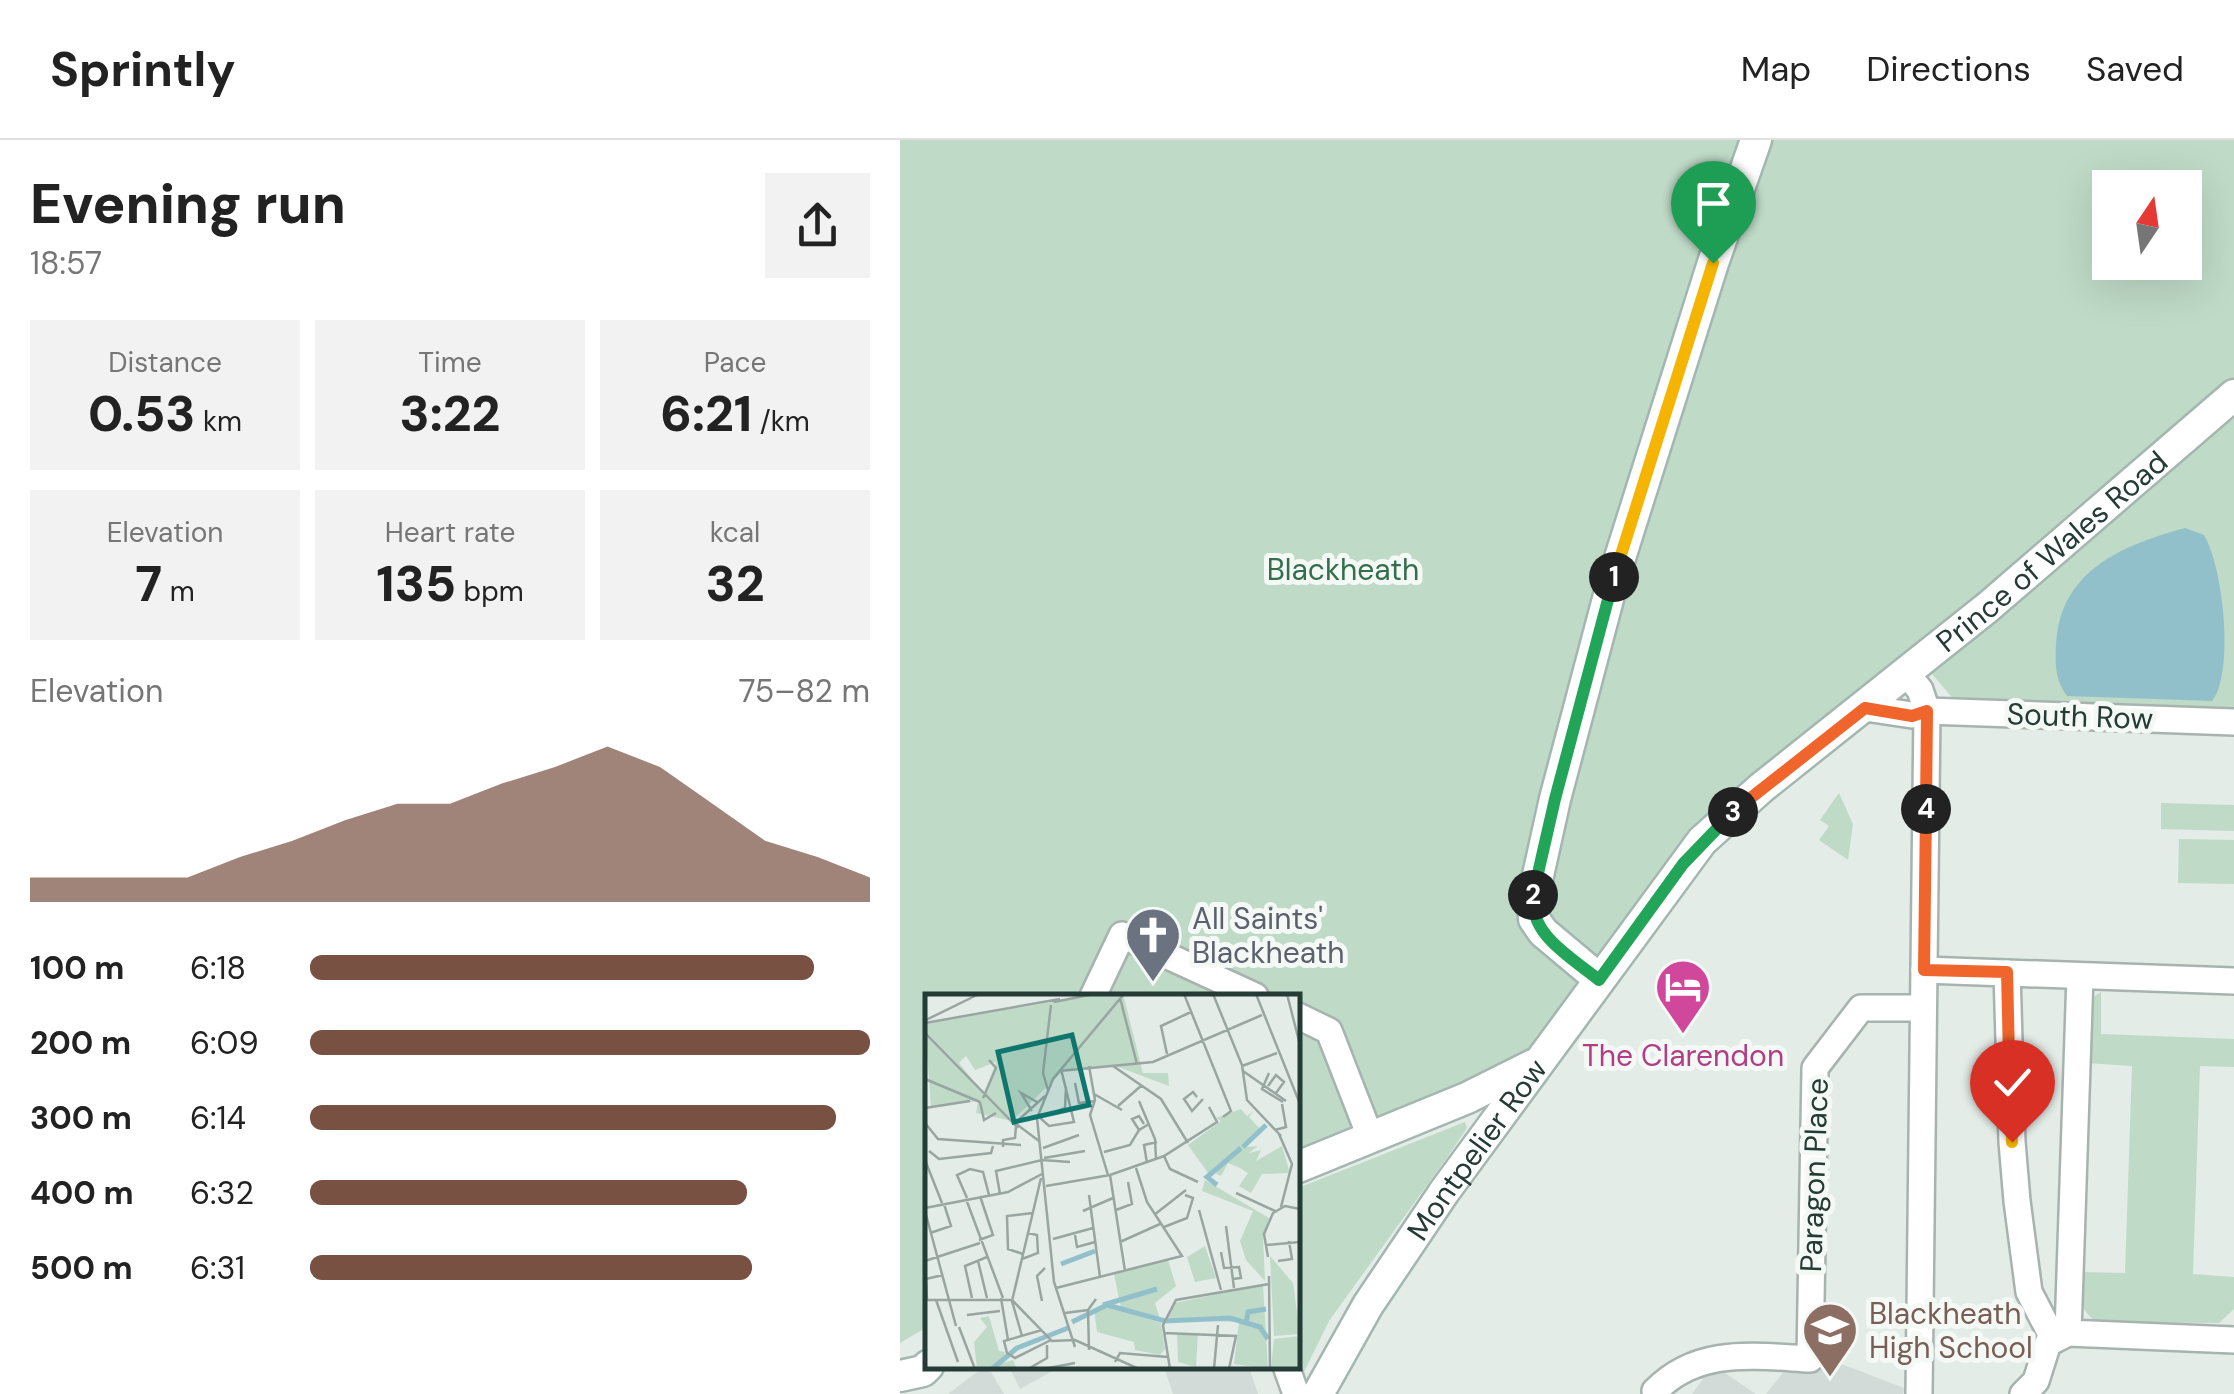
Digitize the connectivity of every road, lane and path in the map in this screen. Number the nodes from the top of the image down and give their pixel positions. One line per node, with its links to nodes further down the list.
1 (1756, 140): 10 (main road)
2 (2234, 395): 3 (main road, Prince of Wales Road)
3 (1908, 674): 4 (main road, Prince of Wales Road); 5 (street)
4 (1865, 708): 5 (street, South Row); 10 (main road, Montpelier Row)
5 (1927, 711): 6 (street, South Row); 7 (street)
6 (2234, 722)
7 (1924, 970): 8 (street); 14 (street)
8 (2007, 972): 9 (street); 19 (street)
9 (2080, 976): 11 (street); 19 (street)
10 (1599, 980): 16 (main road, Montpelier Row)
11 (2234, 981)
12 (1095, 994): 13 (street)
13 (1251, 994)
14 (1923, 1008): 22 (street, Paragon Place); 25 (street)
15 (1300, 1017): 17 (street)
16 (1536, 1064): 17 (main road); 24 (main road, Montpelier Row)
17 (1371, 1139): 18 (main road)
18 (1300, 1166)
19 (2061, 1337): 20 (street); 26 (street)
20 (2234, 1340)
21 (1287, 1369): 23 (street)
22 (1655, 1391)
23 (1296, 1394)
24 (1319, 1394)
25 (1919, 1394)
26 (2024, 1394)

